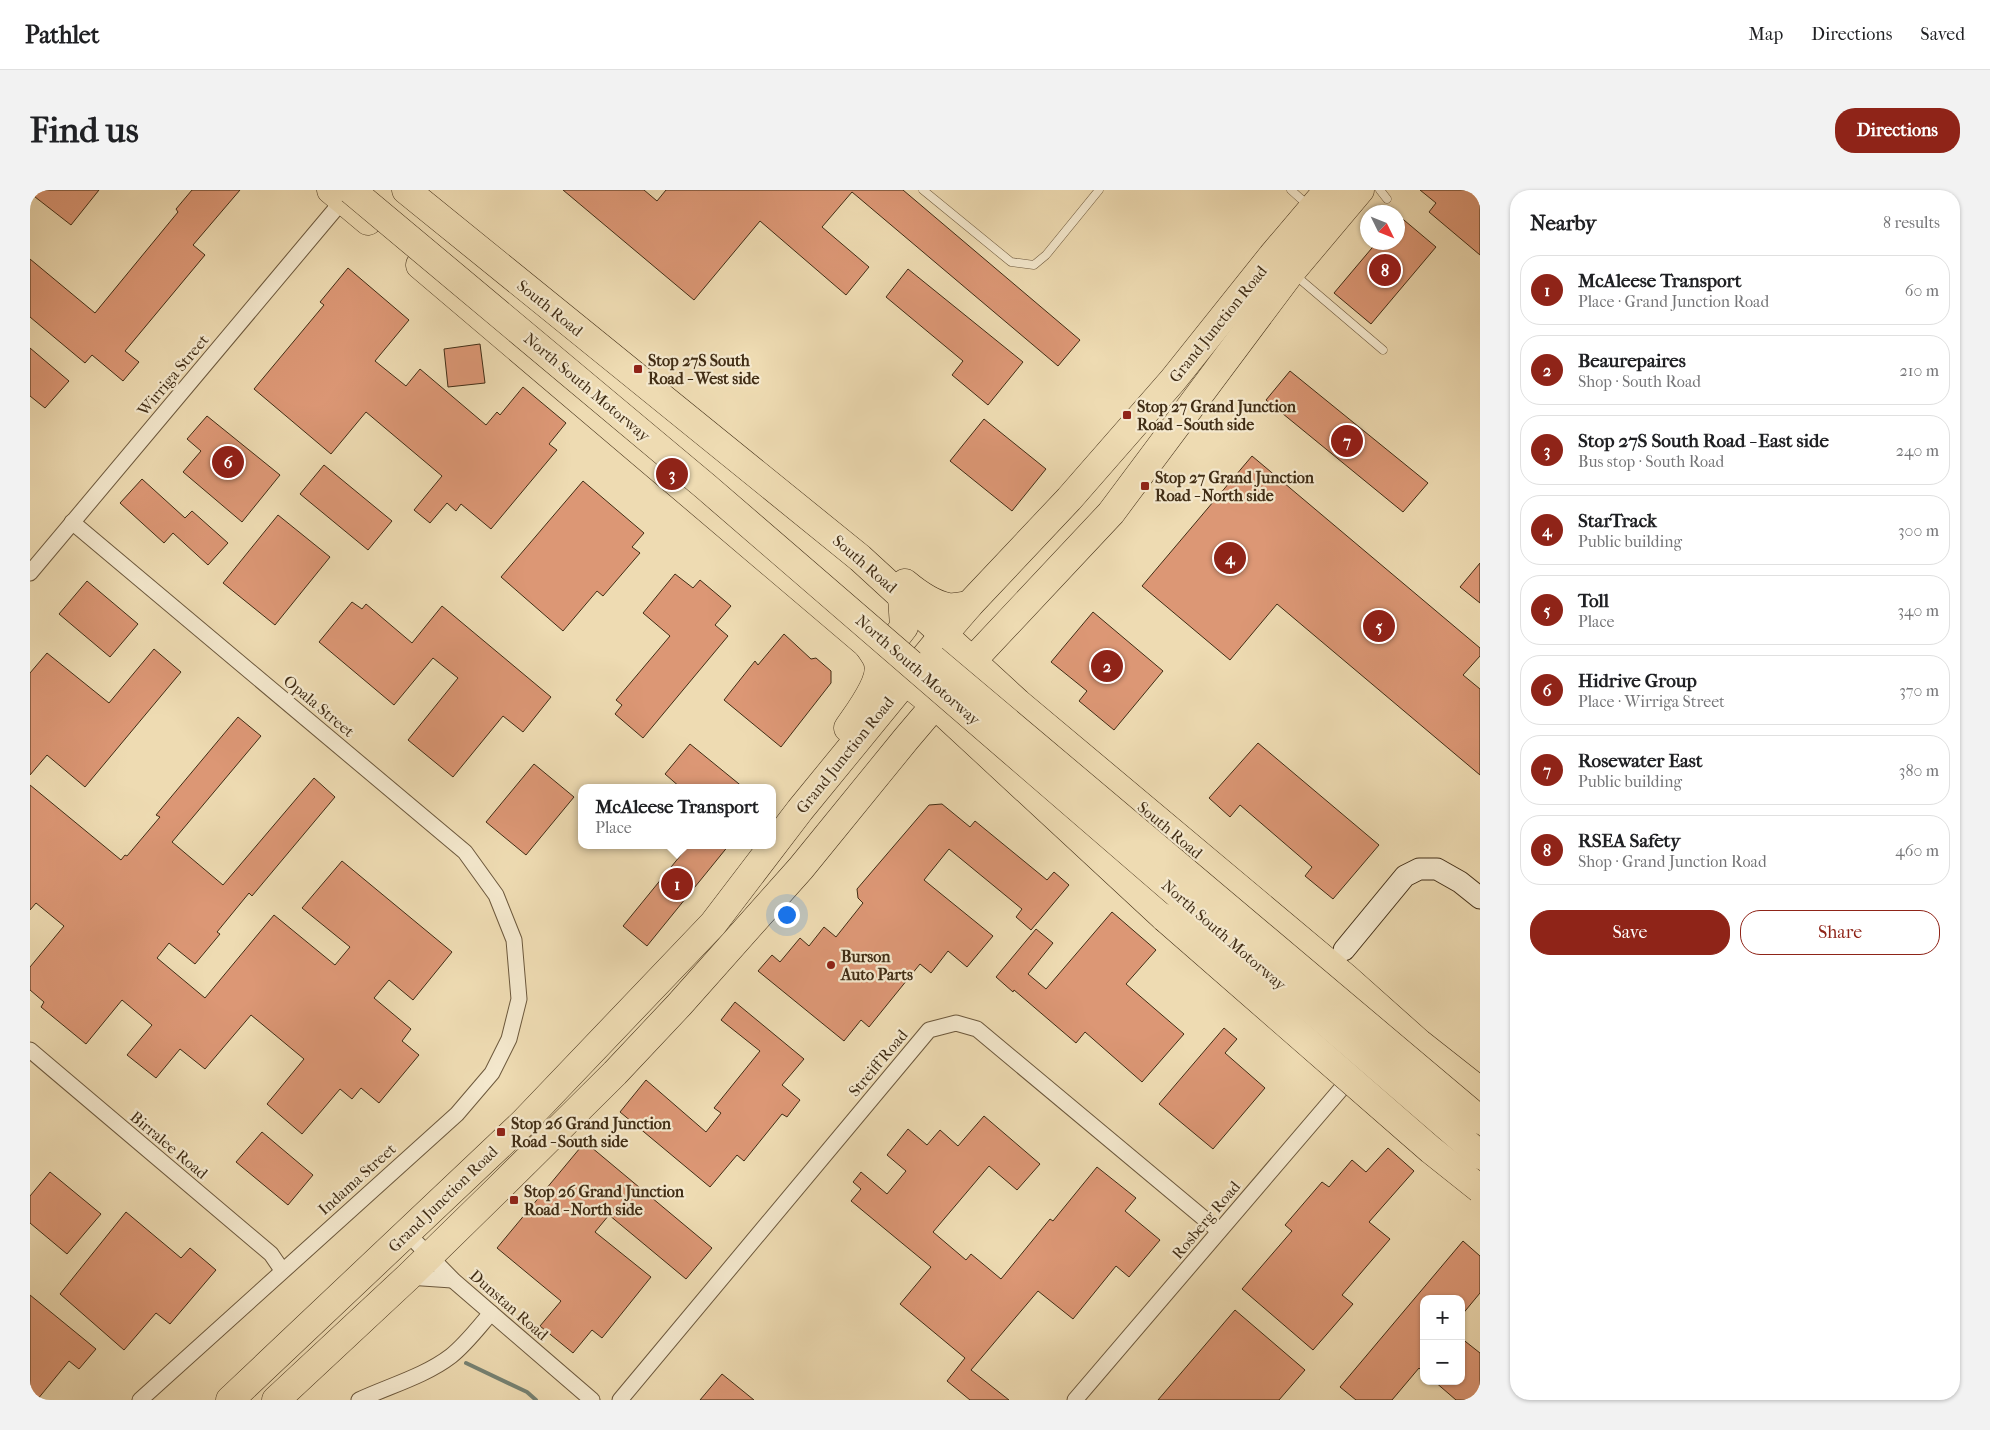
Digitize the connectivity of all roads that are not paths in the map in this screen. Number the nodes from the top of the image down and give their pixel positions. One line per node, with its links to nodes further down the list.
1 (378, 190): 36 (highway, North South Motorway, bridge)
2 (406, 190): 14 (highway, South Road)
3 (922, 190): 4 (lane)
4 (1099, 190)
5 (1291, 190): 10 (lane)
6 (1360, 190): 10 (highway, Grand Junction Road)
7 (1380, 190): 9 (lane)
8 (342, 193): 13 (street, Wirriga Street); 20 (highway); 38 (highway, North South Motorway, bridge)
9 (1387, 199)
10 (1326, 204): 11 (highway, Grand Junction Road)
11 (1282, 264): 12 (lane); 17 (highway, Grand Junction Road); 18 (highway, Grand Junction Road)
12 (1383, 350)
13 (72, 522): 15 (street, Wirriga Street); 31 (street, Opala Street)
14 (860, 558): 16 (highway, South Road); 17 (highway)
15 (30, 573)
16 (902, 596): 19 (highway, South Road); 20 (highway)
17 (969, 605): 19 (highway, Grand Junction Road)
18 (1023, 608): 21 (highway, Grand Junction Road); 23 (highway)
19 (944, 634): 21 (highway, South Road); 22 (highway, Grand Junction Road)
20 (868, 645): 22 (highway); 27 (highway)
21 (973, 660): 23 (highway, South Road); 24 (highway, Grand Junction Road)
22 (906, 681): 24 (highway); 27 (highway, Grand Junction Road)
23 (1018, 703): 32 (highway, South Road)
24 (934, 705): 25 (highway); 26 (highway, Grand Junction Road)
25 (969, 737): 26 (highway); 39 (highway, bridge)
26 (906, 739): 42 (highway, Grand Junction Road)
27 (830, 773): 28 (highway, Grand Junction Road)
28 (776, 843)
29 (771, 849): 41 (highway, Grand Junction Road)
30 (1480, 898): 32 (street)
31 (514, 940): 43 (street, Indama Street)
32 (1344, 964): 35 (highway, South Road)
33 (30, 1050): 43 (street, Birralee Road)
34 (1363, 1062): 37 (street); 40 (street, Rosberg Road)
35 (1480, 1091)
36 (1480, 1120)
37 (1480, 1134)
38 (1480, 1155)
39 (1480, 1189)
40 (1219, 1232): 52 (street, Streiff Road); 53 (street, Rosberg Road)
41 (407, 1233): 42 (street, Dunstan Road); 48 (highway, Grand Junction Road)
42 (430, 1256): 44 (highway, Grand Junction Road); 45 (street, Dunstan Road)
43 (282, 1270): 47 (street, Indama Street)
44 (408, 1277): 45 (street, Grand Junction Road); 49 (highway, Grand Junction Road)
45 (452, 1280): 46 (street, Dunstan Road)
46 (491, 1313): 50 (street); 51 (street, Dunstan Road)
47 (140, 1400)
48 (230, 1400)
49 (276, 1400)
50 (359, 1400)
51 (592, 1400)
52 (620, 1400)
53 (1075, 1400)

